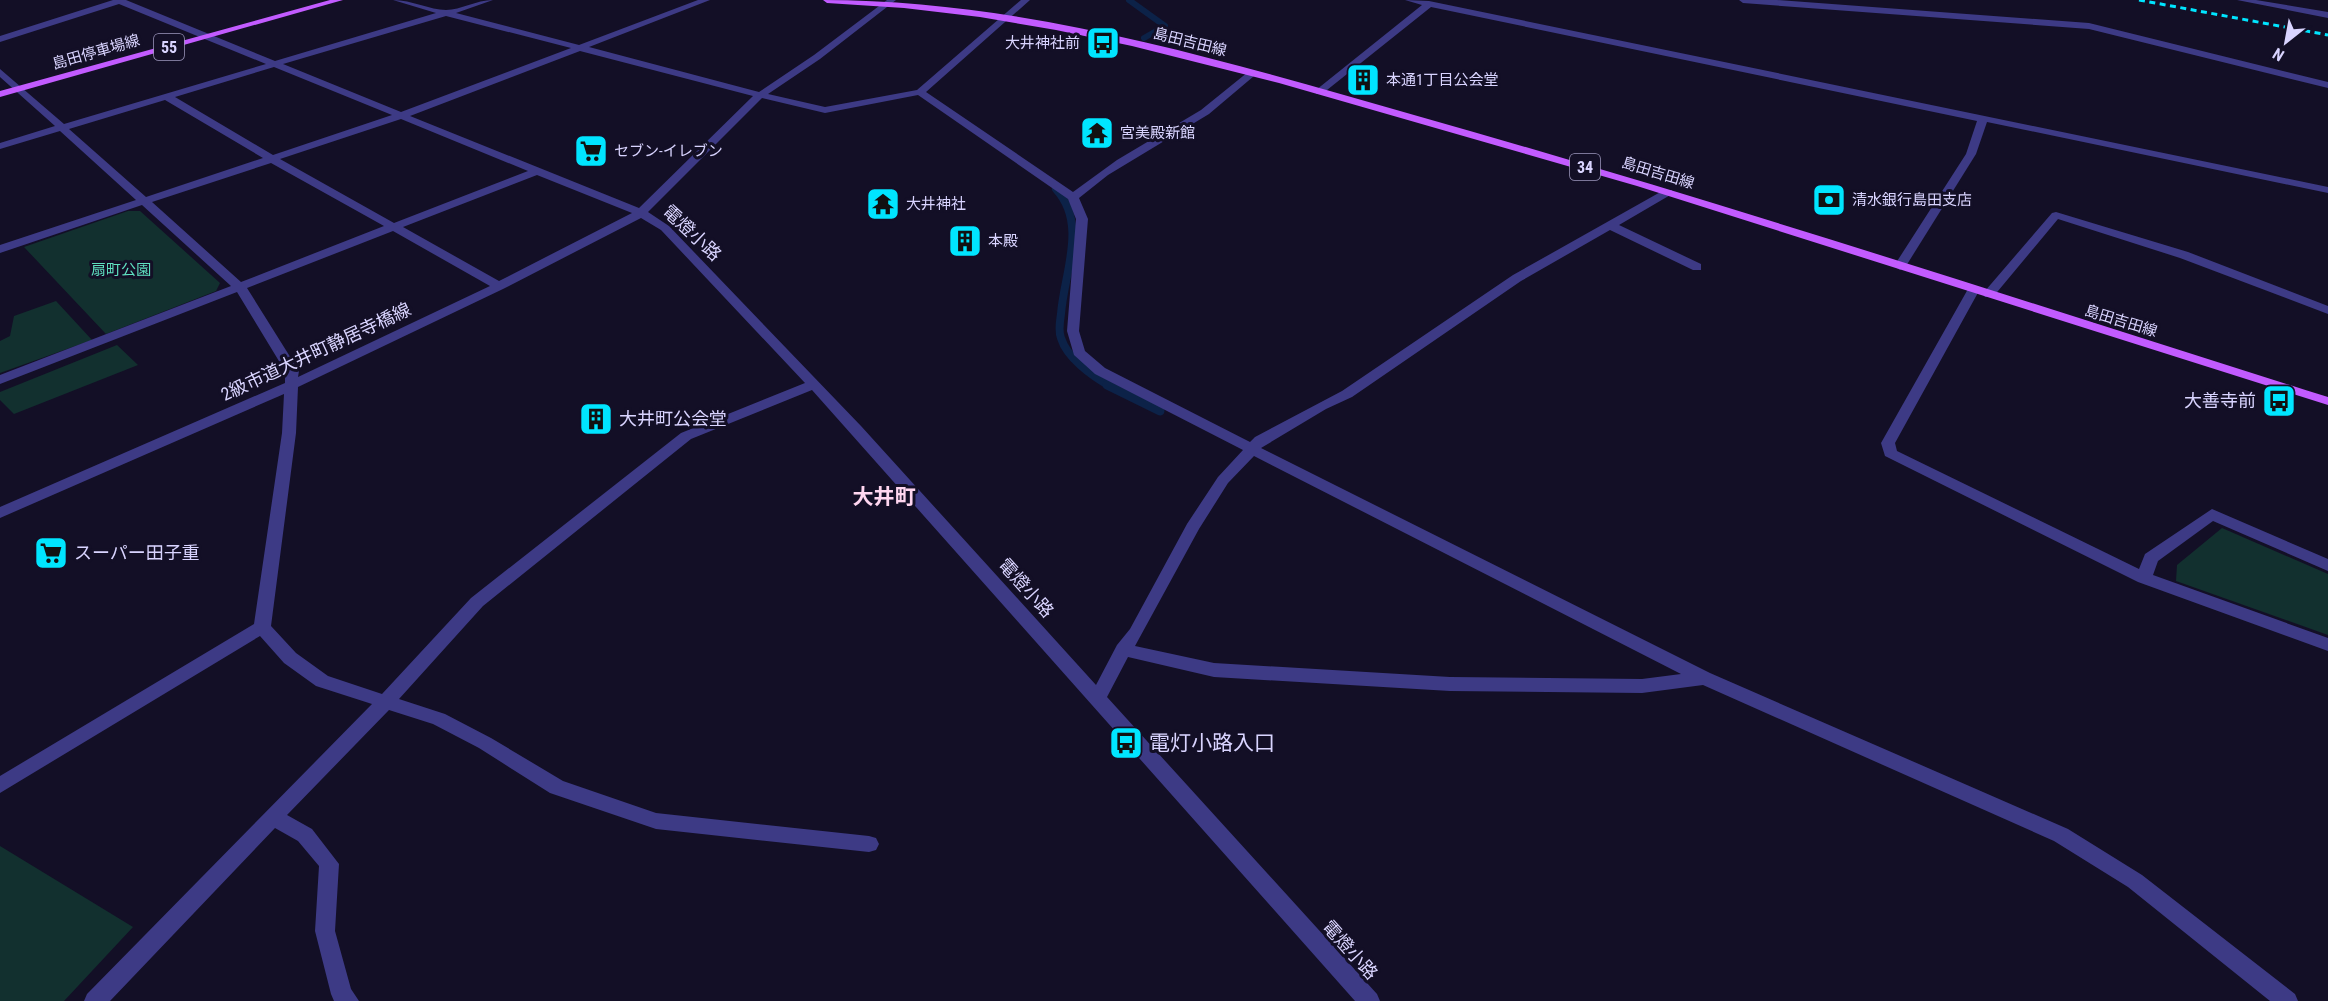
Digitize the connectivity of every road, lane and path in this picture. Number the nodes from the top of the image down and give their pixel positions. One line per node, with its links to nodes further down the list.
1 (120, 0): 17 (street, 電燈小路); 18 (street)
2 (339, 0): 17 (main road, 島田停車場線 / 55)
3 (397, 0): 14 (street)
4 (489, 0): 14 (street)
5 (706, 0): 19 (street)
6 (826, 0): 12 (main road, 島田吉田線 / 34)
7 (1026, 0): 16 (street)
8 (1409, 0): 9 (street); 13 (street)
9 (1416, 0)
10 (1743, 0): 23 (street)
11 (2241, 0): 15 (street)
12 (890, 1): 16 (main road, 島田吉田線 / 34); 28 (street, 2級市道大井町静居寺橋線)
13 (1429, 4): 26 (street); 31 (street)
14 (446, 13): 19 (street); 20 (street)
15 (2328, 15)
16 (1005, 19): 22 (main road, 島田吉田線 / 34); 25 (street)
17 (207, 36): 20 (street, 電燈小路); 24 (main road, 島田停車場線 / 55)
18 (0, 39)
19 (580, 48): 28 (street); 30 (street)
20 (274, 64): 29 (street); 30 (street, 電燈小路)
21 (0, 72): 24 (street)
22 (1251, 74): 26 (main road, 島田吉田線 / 34); 38 (street)
23 (2328, 85)
24 (19, 89): 27 (main road, 島田停車場線 / 55); 32 (street)
25 (920, 92): 28 (street); 38 (street)
26 (1319, 92): 37 (main road, 島田吉田線 / 34)
27 (0, 94)
28 (760, 95): 40 (street, 2級市道大井町静居寺橋線)
29 (166, 96): 32 (street); 34 (street)
30 (400, 116): 34 (street); 35 (street, 電燈小路)
31 (1983, 119): 36 (street); 44 (street)
32 (62, 127): 33 (street); 39 (street)
33 (0, 146)
34 (272, 159): 39 (street); 42 (street)
35 (537, 171): 40 (street, 電燈小路); 42 (street)
36 (2328, 190)
37 (1668, 192): 41 (street); 44 (main road, 島田吉田線 / 34)
38 (1073, 197): 55 (street)
39 (143, 202): 43 (street); 47 (street)
40 (641, 213): 46 (street, 2級市道大井町静居寺橋線); 52 (street, 電燈小路)
41 (1610, 225): 45 (street); 55 (street)
42 (394, 227): 46 (street); 47 (street)
43 (0, 249)
44 (1900, 266): 48 (main road, 島田吉田線 / 34)
45 (1696, 267)
46 (499, 286): 53 (street, 2級市道大井町静居寺橋線)
47 (240, 287): 51 (street); 53 (street)
48 (1974, 289): 49 (main road, 島田吉田線 / 34); 58 (street)
49 (1989, 294): 50 (street); 54 (main road, 島田吉田線 / 34)
50 (2328, 310)
51 (0, 380)
52 (813, 385): 63 (street, 電燈小路); 64 (street)
53 (290, 386): 56 (street, 2級市道大井町静居寺橋線); 59 (street)
54 (2328, 401)
55 (1252, 448): 61 (street); 62 (street)
56 (0, 513)
57 (2328, 565): 58 (street)
58 (2144, 578): 60 (street)
59 (262, 627): 64 (street); 65 (street)
60 (2328, 645)
61 (1123, 650): 62 (street); 63 (street)
62 (1704, 678): 71 (street)
63 (1098, 697): 70 (street, 電燈小路)
64 (385, 702): 66 (street); 67 (street)
65 (0, 785)
66 (273, 817): 68 (street); 69 (street)
67 (869, 844)
68 (95, 1001)
69 (348, 1001)
70 (1369, 1001)
71 (2287, 1001)

